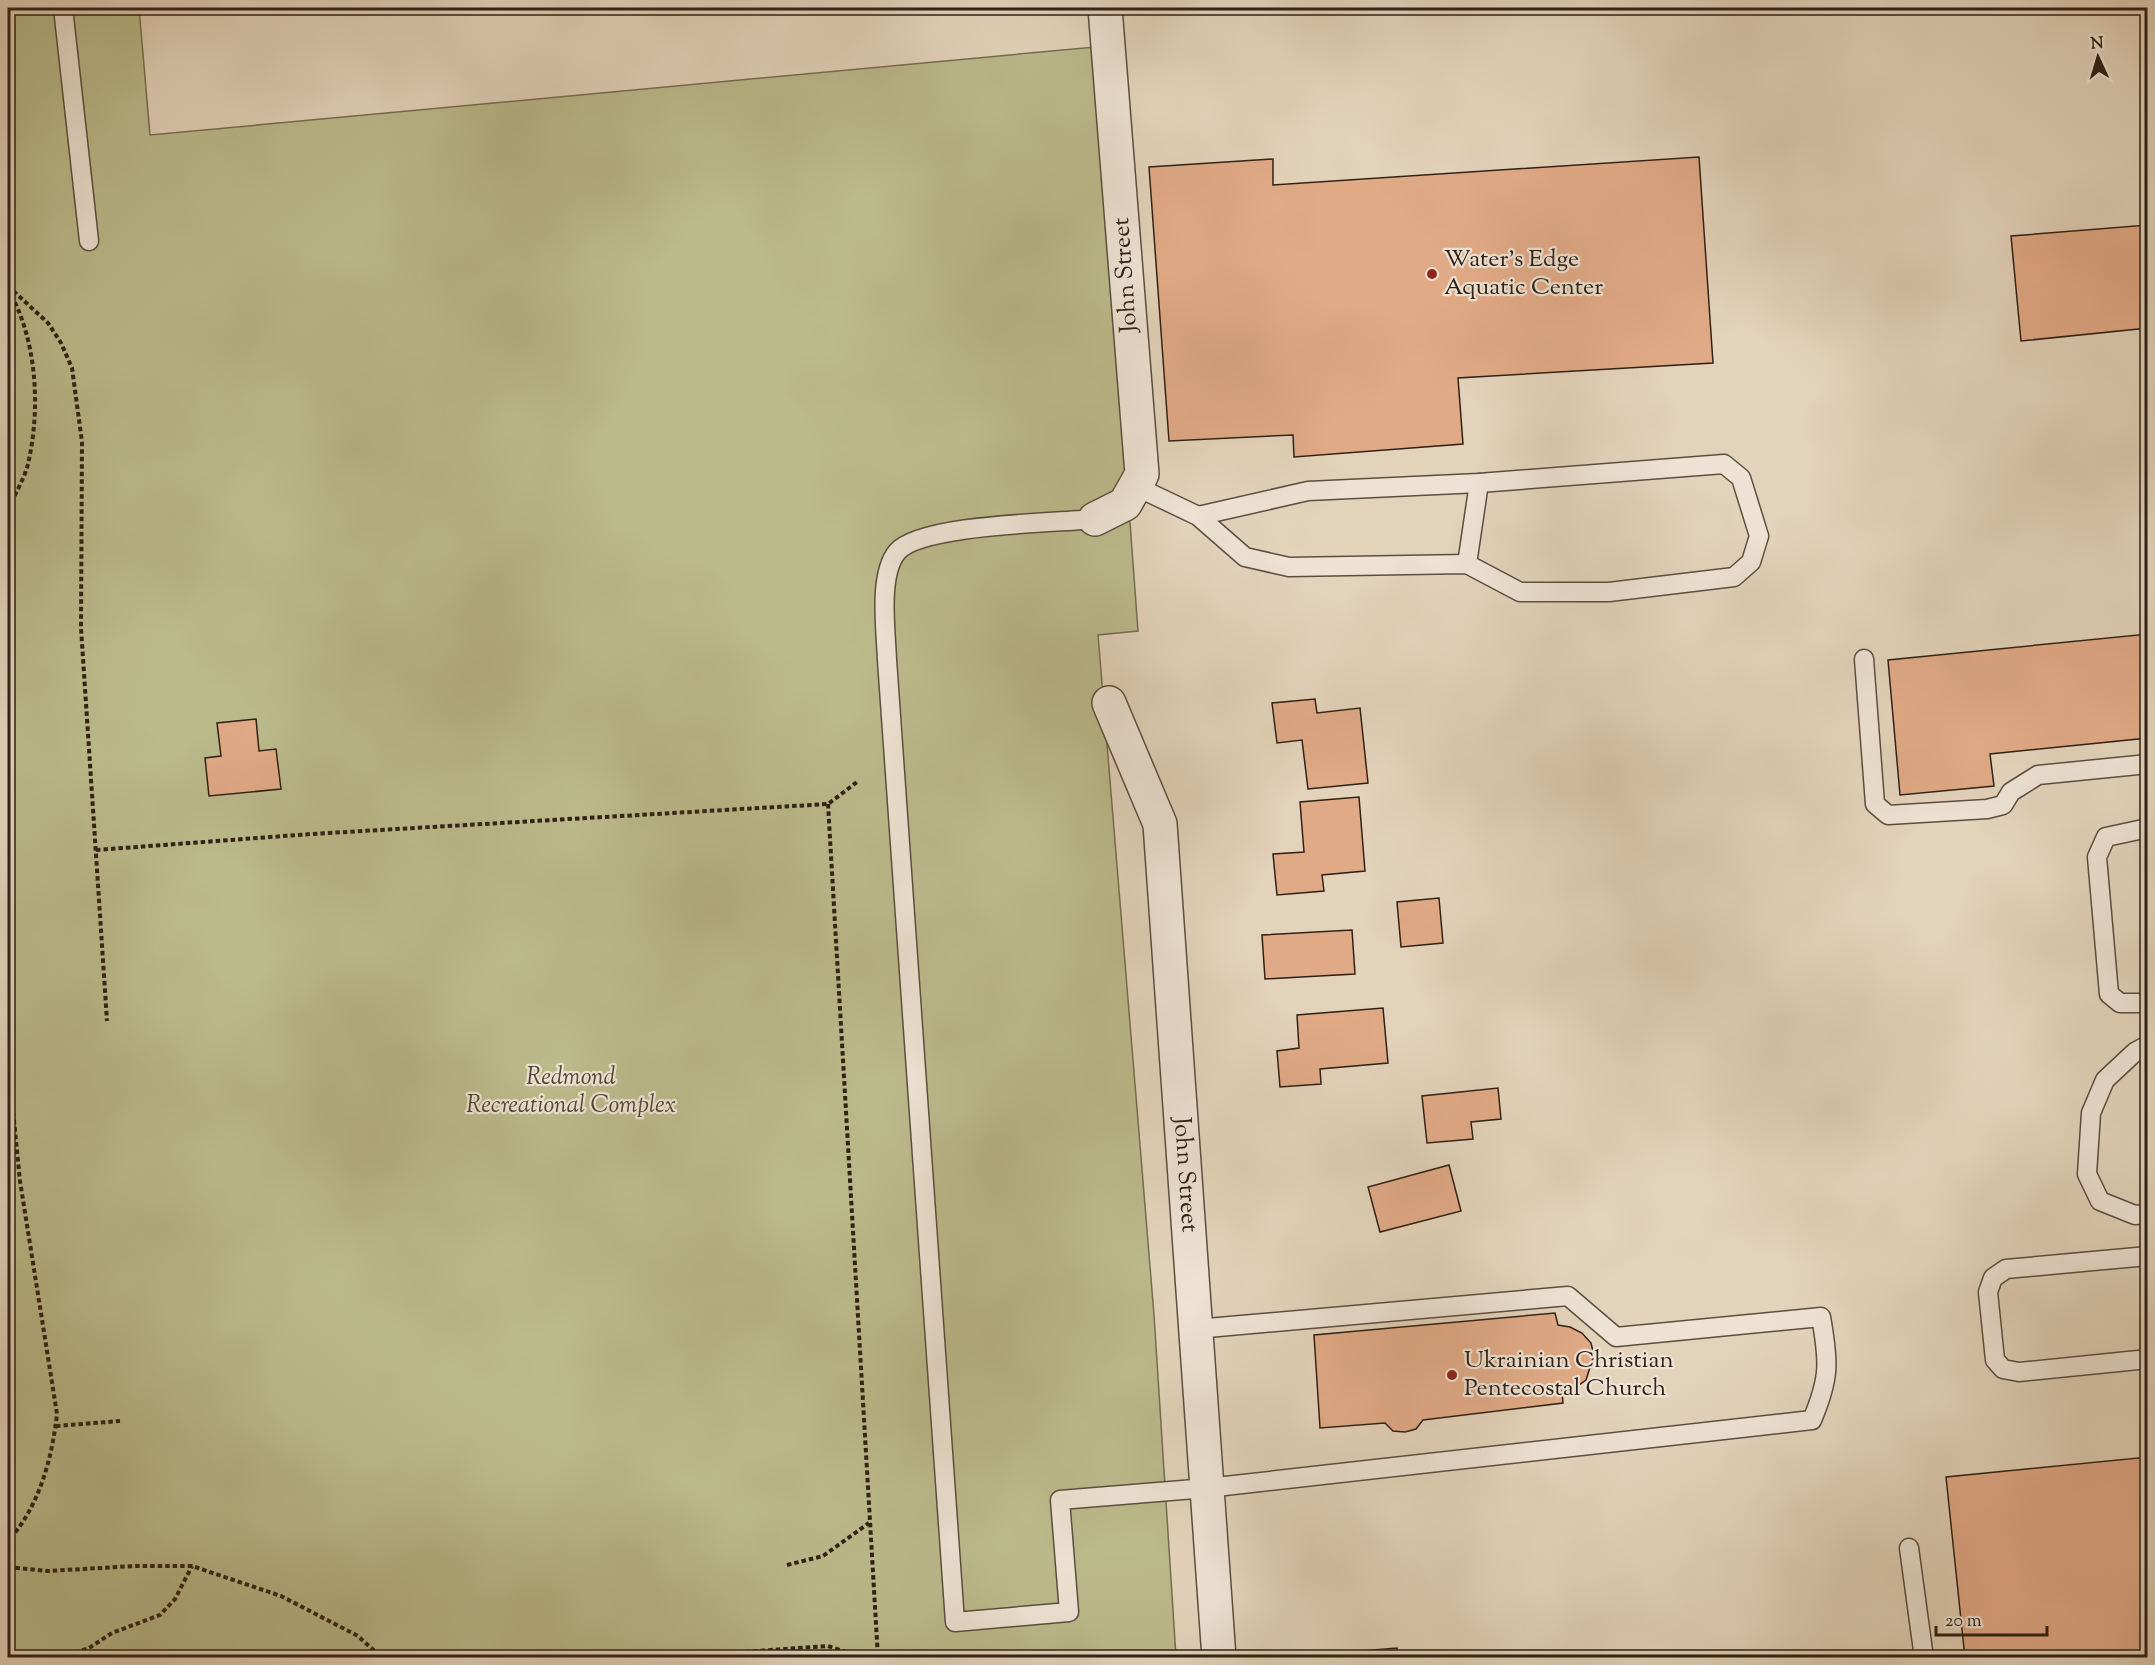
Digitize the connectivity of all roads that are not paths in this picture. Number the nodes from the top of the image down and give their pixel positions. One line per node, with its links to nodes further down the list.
1 (63, 8): 3 (lane)
2 (1105, 8): 5 (street, John Street)
3 (89, 241)
4 (1479, 483): 6 (lane); 8 (lane); 8 (lane)
5 (1135, 486): 6 (lane); 7 (street, John Street)
6 (1198, 516): 8 (lane)
7 (1095, 519): 19 (lane)
8 (1467, 564)
9 (1864, 659): 11 (lane)
10 (1109, 703): 17 (street, John Street)
11 (2148, 765)
12 (2148, 828): 13 (lane)
13 (2148, 1003)
14 (2148, 1045): 15 (lane)
15 (2148, 1214)
16 (2148, 1256): 18 (lane)
17 (1196, 1329): 19 (street, John Street); 19 (lane)
18 (2148, 1359)
19 (1207, 1488): 21 (street, John Street)
20 (1909, 1548): 22 (lane)
21 (1219, 1658)
22 (1924, 1658)

